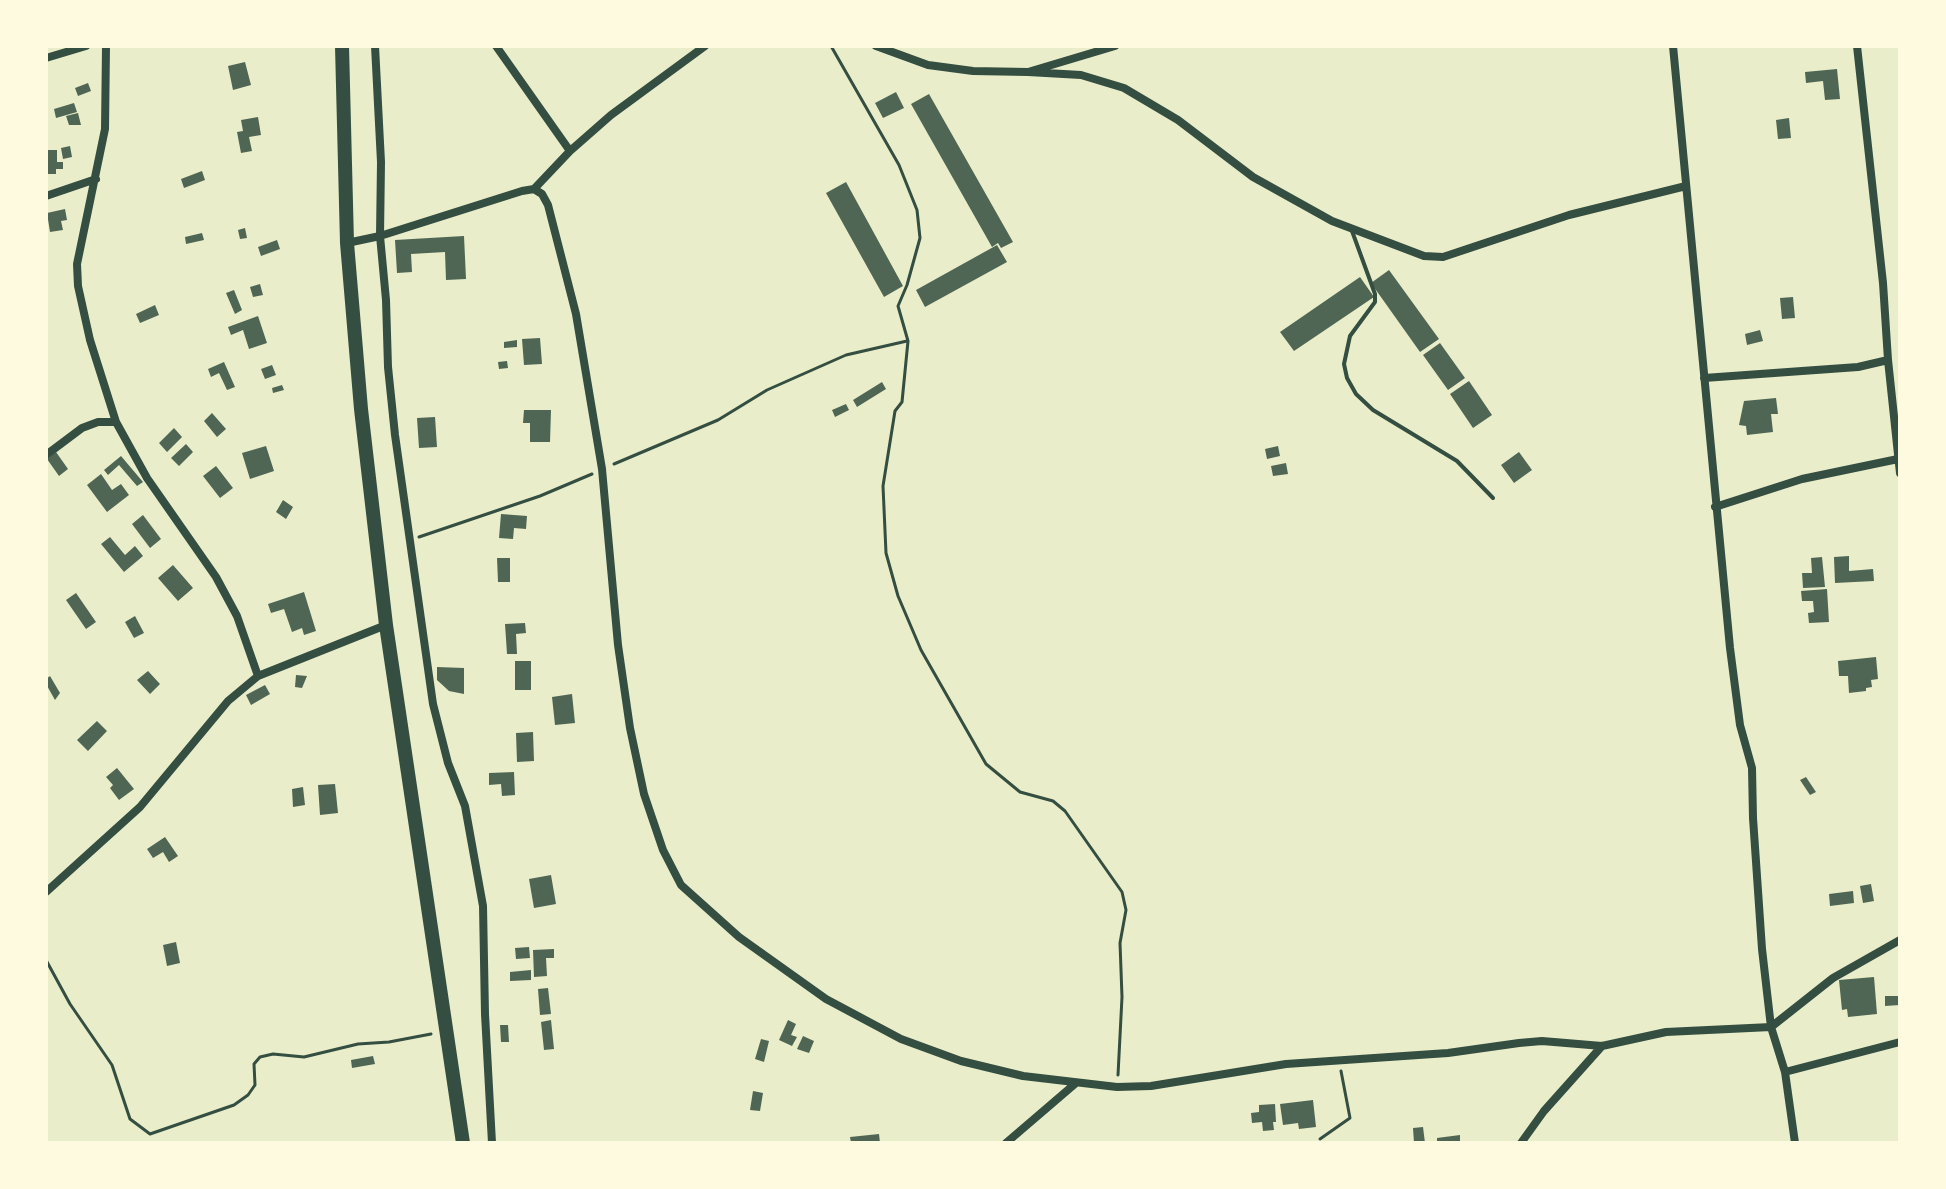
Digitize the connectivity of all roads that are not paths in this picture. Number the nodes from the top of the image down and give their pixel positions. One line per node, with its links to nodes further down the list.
1 (86, 46): 11 (street)
2 (106, 46): 14 (street)
3 (342, 46): 20 (highway)
4 (375, 46): 19 (street)
5 (496, 46): 13 (street)
6 (705, 46): 13 (street)
7 (876, 46): 12 (street)
8 (1115, 46): 12 (street)
9 (1673, 46): 15 (street)
10 (1857, 46): 21 (street)
11 (46, 58)
12 (1028, 72): 18 (street)
13 (570, 151): 16 (street)
14 (96, 179): 17 (street); 23 (street)
15 (1686, 186): 18 (street); 22 (street)
16 (534, 189): 19 (street); 37 (street)
17 (46, 196)
18 (1351, 229): 27 (lane)
19 (380, 236): 20 (street); 39 (street)
20 (347, 243): 29 (highway)
21 (1888, 360): 22 (street); 25 (street)
22 (1704, 378): 28 (street)
23 (116, 422): 24 (street); 30 (street)
24 (46, 455)
25 (1898, 459): 26 (street); 28 (street)
26 (1900, 473)
27 (1493, 498)
28 (1715, 507): 33 (street)
29 (386, 625): 30 (street); 38 (highway)
30 (258, 676): 31 (street)
31 (46, 892)
32 (1900, 940): 33 (street)
33 (1771, 1027): 35 (street); 36 (street)
34 (1900, 1042): 36 (street)
35 (1602, 1046): 37 (street); 41 (street)
36 (1785, 1072): 42 (street)
37 (1076, 1083): 40 (street)
38 (463, 1143)
39 (492, 1143)
40 (1006, 1143)
41 (1521, 1143)
42 (1795, 1143)

